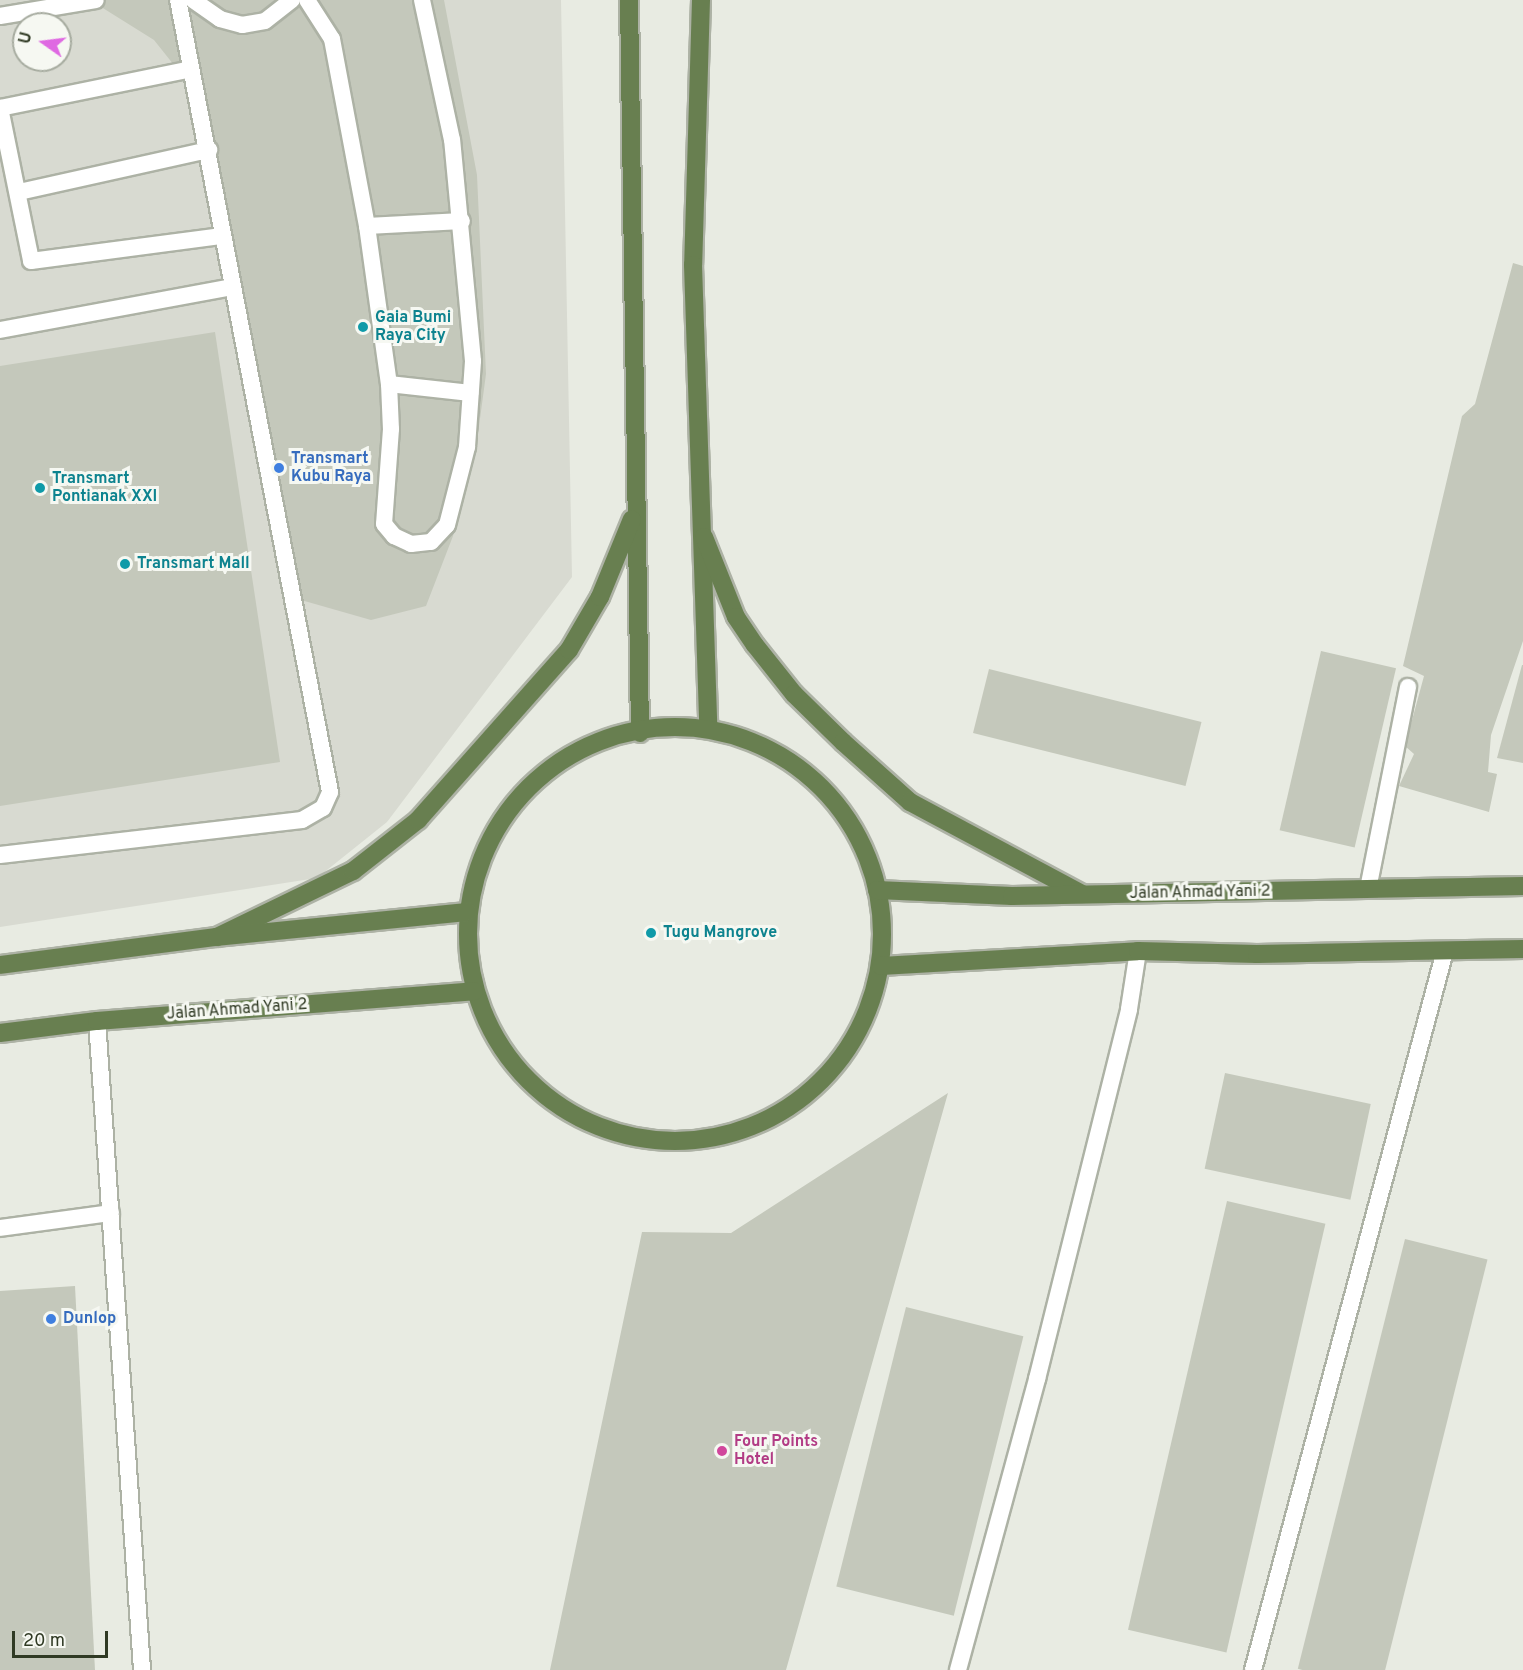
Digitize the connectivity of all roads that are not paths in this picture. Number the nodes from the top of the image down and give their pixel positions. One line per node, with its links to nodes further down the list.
1 (96, 0): 9 (lane)
2 (178, 0): 10 (lane)
3 (193, 0): 4 (lane)
4 (292, 0)
5 (307, 0): 15 (lane)
6 (422, 0): 14 (lane)
7 (630, 0): 21 (highway)
8 (701, 0): 22 (highway)
9 (0, 16)
10 (191, 69): 11 (lane); 12 (lane)
11 (0, 108): 13 (lane)
12 (209, 150): 13 (lane); 16 (lane)
13 (19, 192): 16 (lane)
14 (462, 221): 15 (lane); 20 (lane)
15 (367, 226): 19 (lane)
16 (222, 236): 17 (lane)
17 (233, 287): 18 (lane); 26 (lane)
18 (0, 330)
19 (388, 384): 20 (lane); 20 (lane)
20 (471, 393)
21 (633, 517): 25 (highway); 32 (highway)
22 (699, 525): 24 (highway); 30 (highway)
23 (1408, 687): 28 (lane)
24 (708, 729): 25 (highway); 29 (highway)
25 (640, 733): 31 (highway)
26 (0, 855)
27 (1523, 886): 28 (highway, Jalan Ahmad Yani 2)
28 (1368, 889): 30 (highway, Jalan Ahmad Yani 2)
29 (877, 890): 30 (highway, Jalan Ahmad Yani 2); 37 (highway)
30 (1083, 895)
31 (468, 912): 32 (highway); 38 (highway)
32 (217, 937): 36 (highway)
33 (1523, 949): 35 (highway)
34 (1138, 951): 35 (highway); 37 (highway); 44 (lane)
35 (1445, 951): 45 (lane)
36 (0, 965)
37 (881, 966): 38 (highway)
38 (474, 991): 39 (highway, Jalan Ahmad Yani 2)
39 (97, 1021): 40 (highway, Jalan Ahmad Yani 2); 41 (lane)
40 (0, 1033)
41 (111, 1213): 42 (lane); 43 (lane)
42 (0, 1228)
43 (141, 1670)
44 (958, 1670)
45 (1253, 1670)

